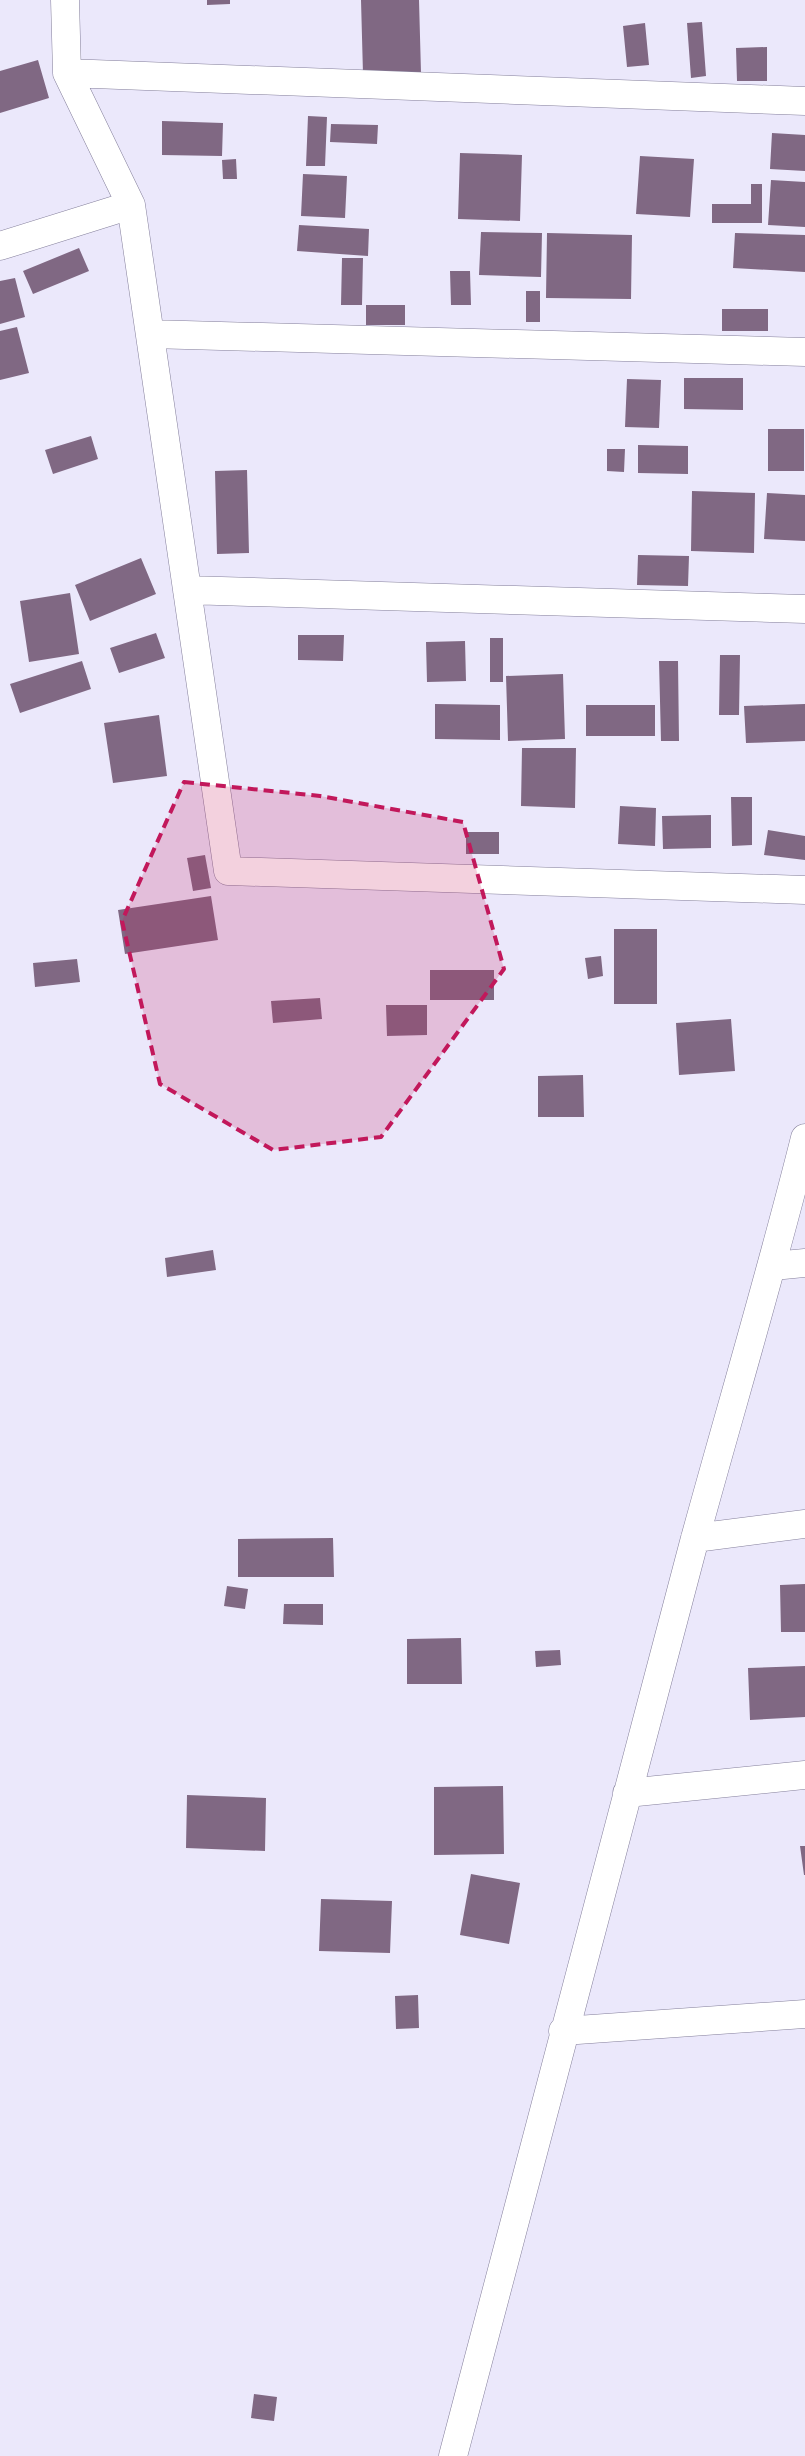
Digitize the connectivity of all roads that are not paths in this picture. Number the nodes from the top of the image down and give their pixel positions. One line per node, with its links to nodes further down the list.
1 (65, 0): 2 (street)
2 (67, 73): 3 (street); 4 (street)
3 (805, 101)
4 (132, 205): 5 (street); 6 (street)
5 (0, 246)
6 (150, 334): 7 (street); 8 (street)
7 (805, 352)
8 (188, 590): 9 (street); 10 (street)
9 (805, 609)
10 (805, 890)
11 (805, 1138): 13 (street)
12 (805, 1263): 13 (street)
13 (773, 1266): 15 (street)
14 (805, 1524): 15 (street)
15 (695, 1538): 17 (street)
16 (805, 1775): 17 (street)
17 (627, 1793): 19 (street)
18 (805, 2014): 19 (street)
19 (563, 2031): 20 (street)
20 (453, 2456)

